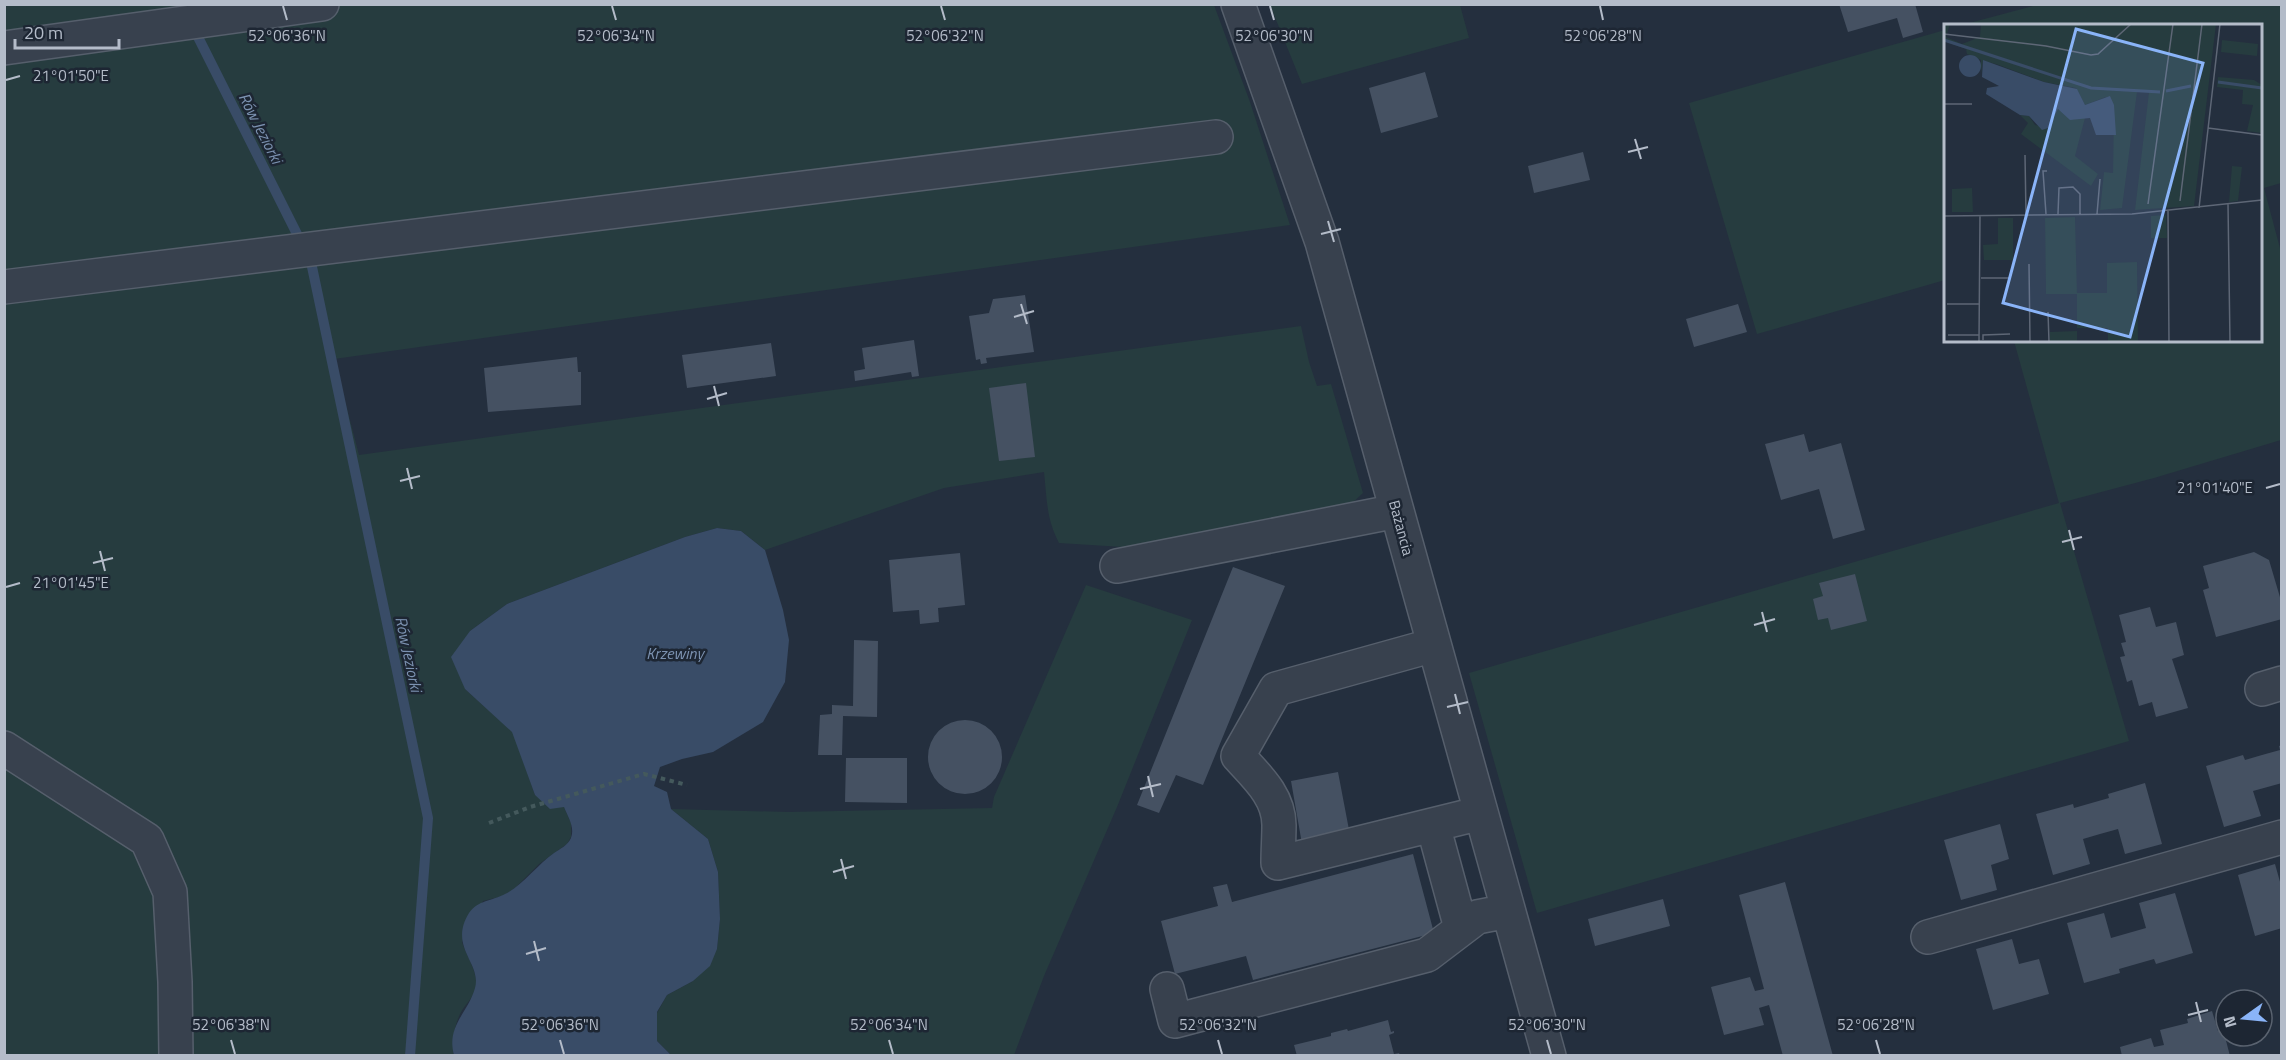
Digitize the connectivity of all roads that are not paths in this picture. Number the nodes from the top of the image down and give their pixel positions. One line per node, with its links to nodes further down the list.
1 (322, 4): 3 (street)
2 (1238, 4): 6 (street, Bażancia)
3 (4, 48)
4 (1216, 137): 5 (street)
5 (4, 287)
6 (1397, 511): 7 (street); 8 (street, Bażancia)
7 (1117, 566)
8 (1434, 645): 10 (street, Bażancia); 11 (street)
9 (4, 748): 17 (street)
10 (1481, 813): 11 (street); 13 (street, Bażancia)
11 (1433, 825): 14 (street)
12 (2282, 837): 15 (street)
13 (1508, 910): 14 (street); 18 (street, Bażancia)
14 (1461, 928): 16 (street)
15 (1928, 937)
16 (1167, 989)
17 (176, 1056)
18 (1549, 1056)

